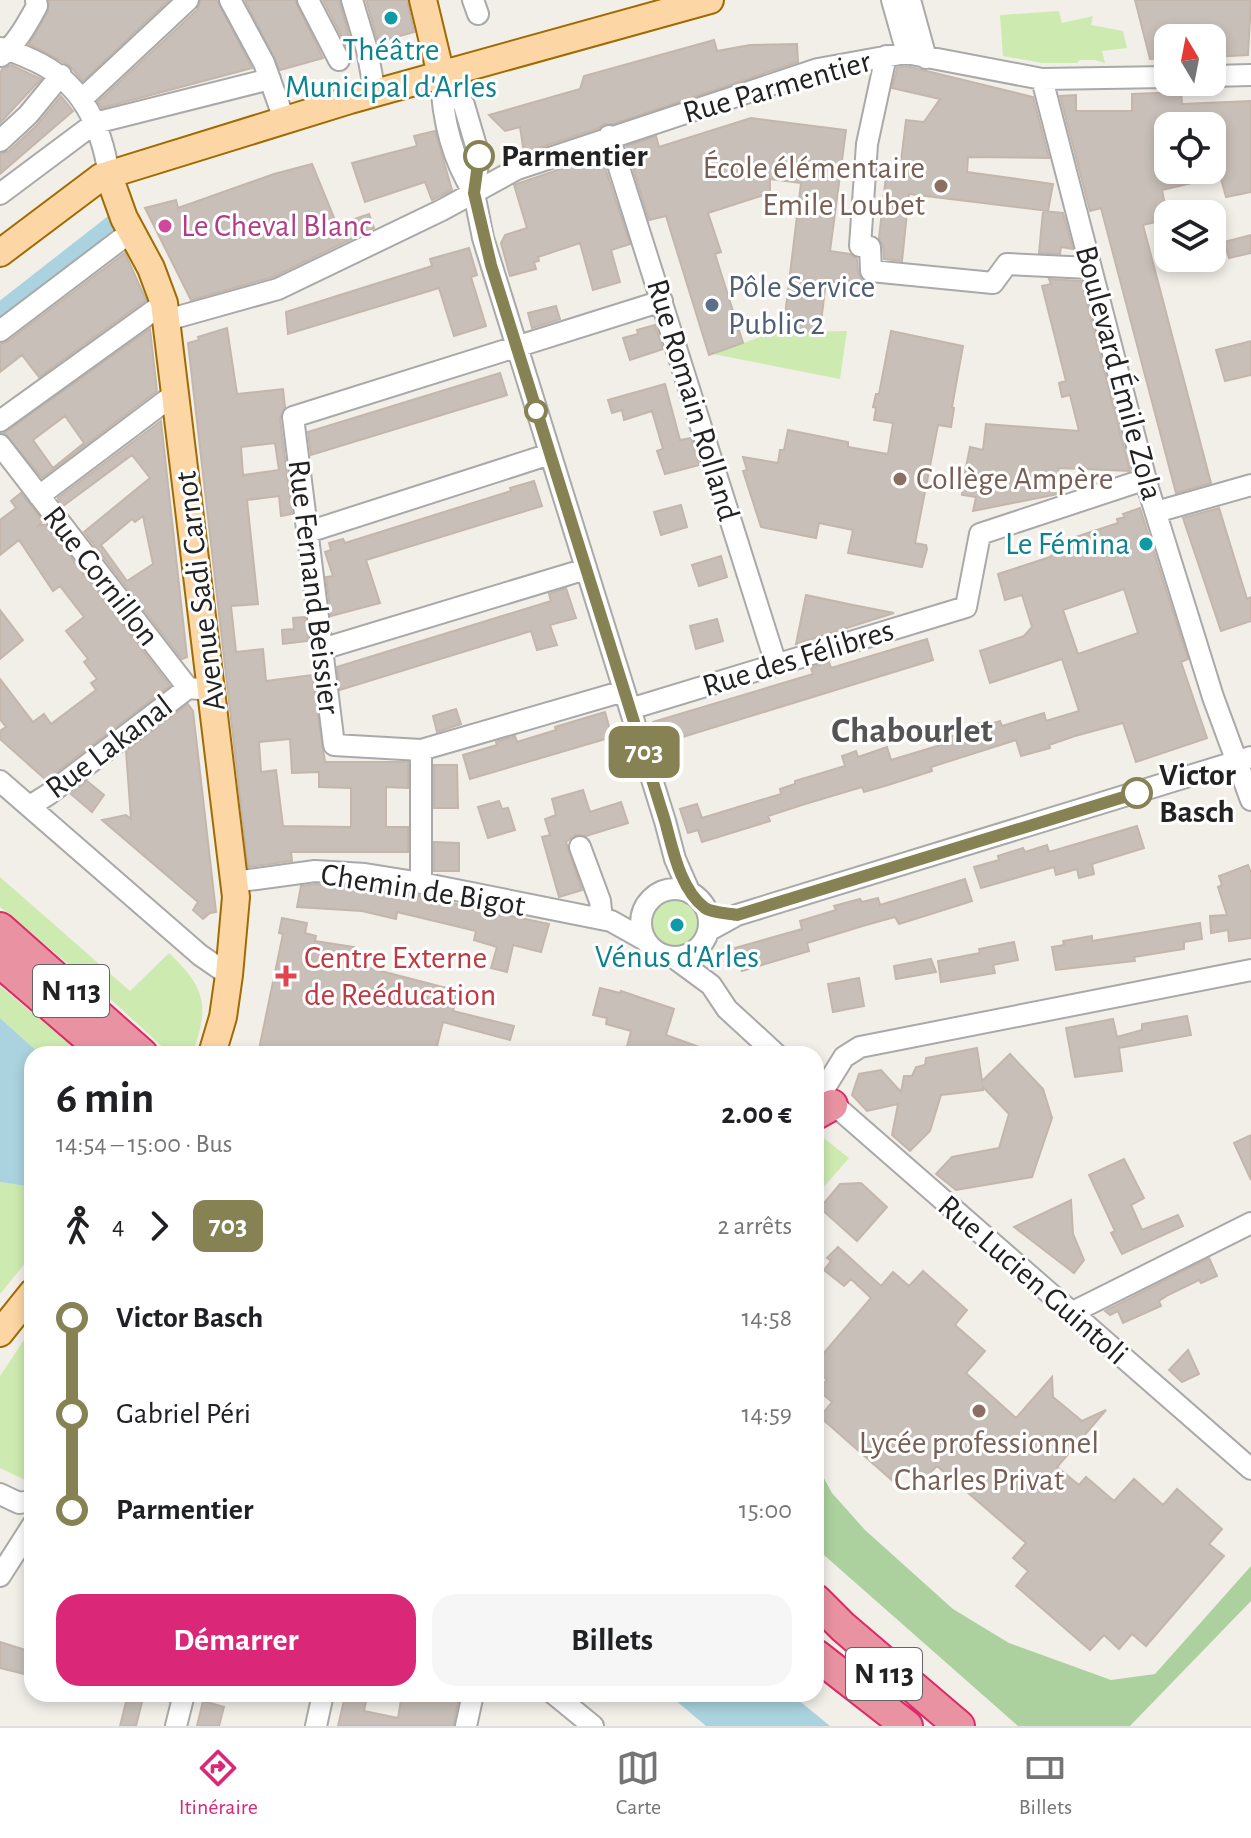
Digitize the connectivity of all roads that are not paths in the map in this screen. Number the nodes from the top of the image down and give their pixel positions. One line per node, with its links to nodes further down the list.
1 (36, 0): 10 (street)
2 (188, 0): 22 (street)
3 (230, 0): 19 (street)
4 (308, 0): 13 (street)
5 (352, 0): 21 (street)
6 (423, 0): 15 (main road)
7 (710, 0): 15 (main road)
8 (892, 0): 11 (street)
9 (913, 5): 11 (street)
10 (3, 52): 14 (street)
11 (917, 55): 12 (street, Rue Parmentier); 20 (street, Rue Parmentier)
12 (886, 56): 25 (street, Rue Parmentier); 32 (street)
13 (339, 60)
14 (61, 75): 22 (street); 26 (street)
15 (441, 75): 21 (main road); 28 (street)
16 (1251, 75): 17 (street)
17 (1226, 76)
18 (1154, 77): 20 (street, Rue Parmentier)
19 (270, 79): 23 (street); 24 (street)
20 (1042, 79): 32 (street, Boulevard Émile Zola)
21 (375, 93): 23 (main road)
22 (82, 99): 24 (street)
23 (284, 119): 27 (main road)
24 (95, 123): 27 (street); 29 (street)
25 (609, 136): 28 (street, Rue Parmentier); 33 (street, Rue Romain Rolland)
26 (0, 141)
27 (109, 176): 30 (main road, Avenue Sadi Carnot); 31 (main road)
28 (474, 193): 34 (street, Rue Parmentier); 36 (street)
29 (0, 194)
30 (132, 234): 34 (main road, Avenue Sadi Carnot); 35 (street)
31 (0, 253)
32 (1090, 268): 41 (street, Boulevard Émile Zola)
33 (662, 301): 36 (street); 48 (street, Rue Romain Rolland)
34 (165, 312): 37 (main road, Avenue Sadi Carnot); 38 (street)
35 (0, 331)
36 (516, 347): 40 (street); 45 (street, Rue Fernand Beissier)
37 (176, 393): 43 (street); 49 (main road, Avenue Sadi Carnot)
38 (0, 421)
39 (0, 445): 43 (street, Rue Cornillon)
40 (550, 454): 45 (street); 46 (street)
41 (1146, 479): 44 (street, Boulevard Émile Zola); 48 (street, Rue des Félibres)
42 (1251, 485): 44 (street)
43 (39, 496): 49 (street, Rue Cornillon)
44 (1156, 512): 52 (street, Boulevard Émile Zola)
45 (308, 532): 47 (street, Rue Fernand Beissier)
46 (586, 569): 47 (street); 50 (street)
47 (322, 649): 51 (street, Rue Fernand Beissier)
48 (776, 664): 50 (street, Rue des Félibres)
49 (200, 689): 55 (street, Rue Lakanal); 58 (main road, Avenue Sadi Carnot)
50 (627, 700): 51 (street, Rue Fernand Beissier); 57 (street)
51 (421, 750): 59 (street)
52 (1244, 760): 54 (street, Boulevard Émile Zola); 64 (street)
53 (0, 781): 55 (street)
54 (1251, 800)
55 (30, 806): 72 (street)
56 (580, 847): 65 (street)
57 (675, 859): 60 (street); 61 (street)
58 (234, 882): 59 (street, Chemin de Bigot); 72 (main road, Avenue Sadi Carnot)
59 (421, 883): 65 (street, Chemin de Bigot)
60 (669, 890): 61 (street); 63 (street)
61 (690, 893): 62 (street)
62 (706, 908): 64 (street); 67 (street)
63 (644, 909): 65 (street); 68 (street)
64 (737, 915): 67 (street)
65 (606, 920): 68 (street, Chemin de Bigot)
66 (0, 928): 75 (highway, N 113)
67 (706, 937): 69 (street); 73 (street)
68 (645, 940): 69 (street)
69 (673, 957): 73 (street)
70 (0, 962): 74 (highway, N 113)
71 (1251, 970): 78 (street)
72 (229, 975): 76 (main road, Avenue Sadi Carnot)
73 (711, 985): 77 (street)
74 (98, 1046)
75 (133, 1046)
76 (214, 1046)
77 (767, 1046)
78 (824, 1094)
79 (824, 1103): 82 (street, Rue Lucien Guintoli)
80 (1251, 1223): 82 (street)
81 (24, 1303): 83 (main road)
82 (1071, 1313): 84 (street, Rue Lucien Guintoli)
83 (0, 1333)
84 (1251, 1469)
85 (0, 1494): 86 (street)
86 (24, 1502)
87 (24, 1538): 88 (street)
88 (0, 1576)
89 (824, 1607): 102 (highway)
90 (824, 1628): 101 (highway, N 113)
91 (824, 1661): 100 (highway, N 113)
92 (182, 1702): 96 (street)
93 (321, 1702): 97 (street)
94 (471, 1702): 98 (street)
95 (564, 1702): 99 (street)
96 (176, 1726)
97 (316, 1726)
98 (466, 1726)
99 (593, 1726)
100 (907, 1726)
101 (952, 1726)
102 (959, 1726)

